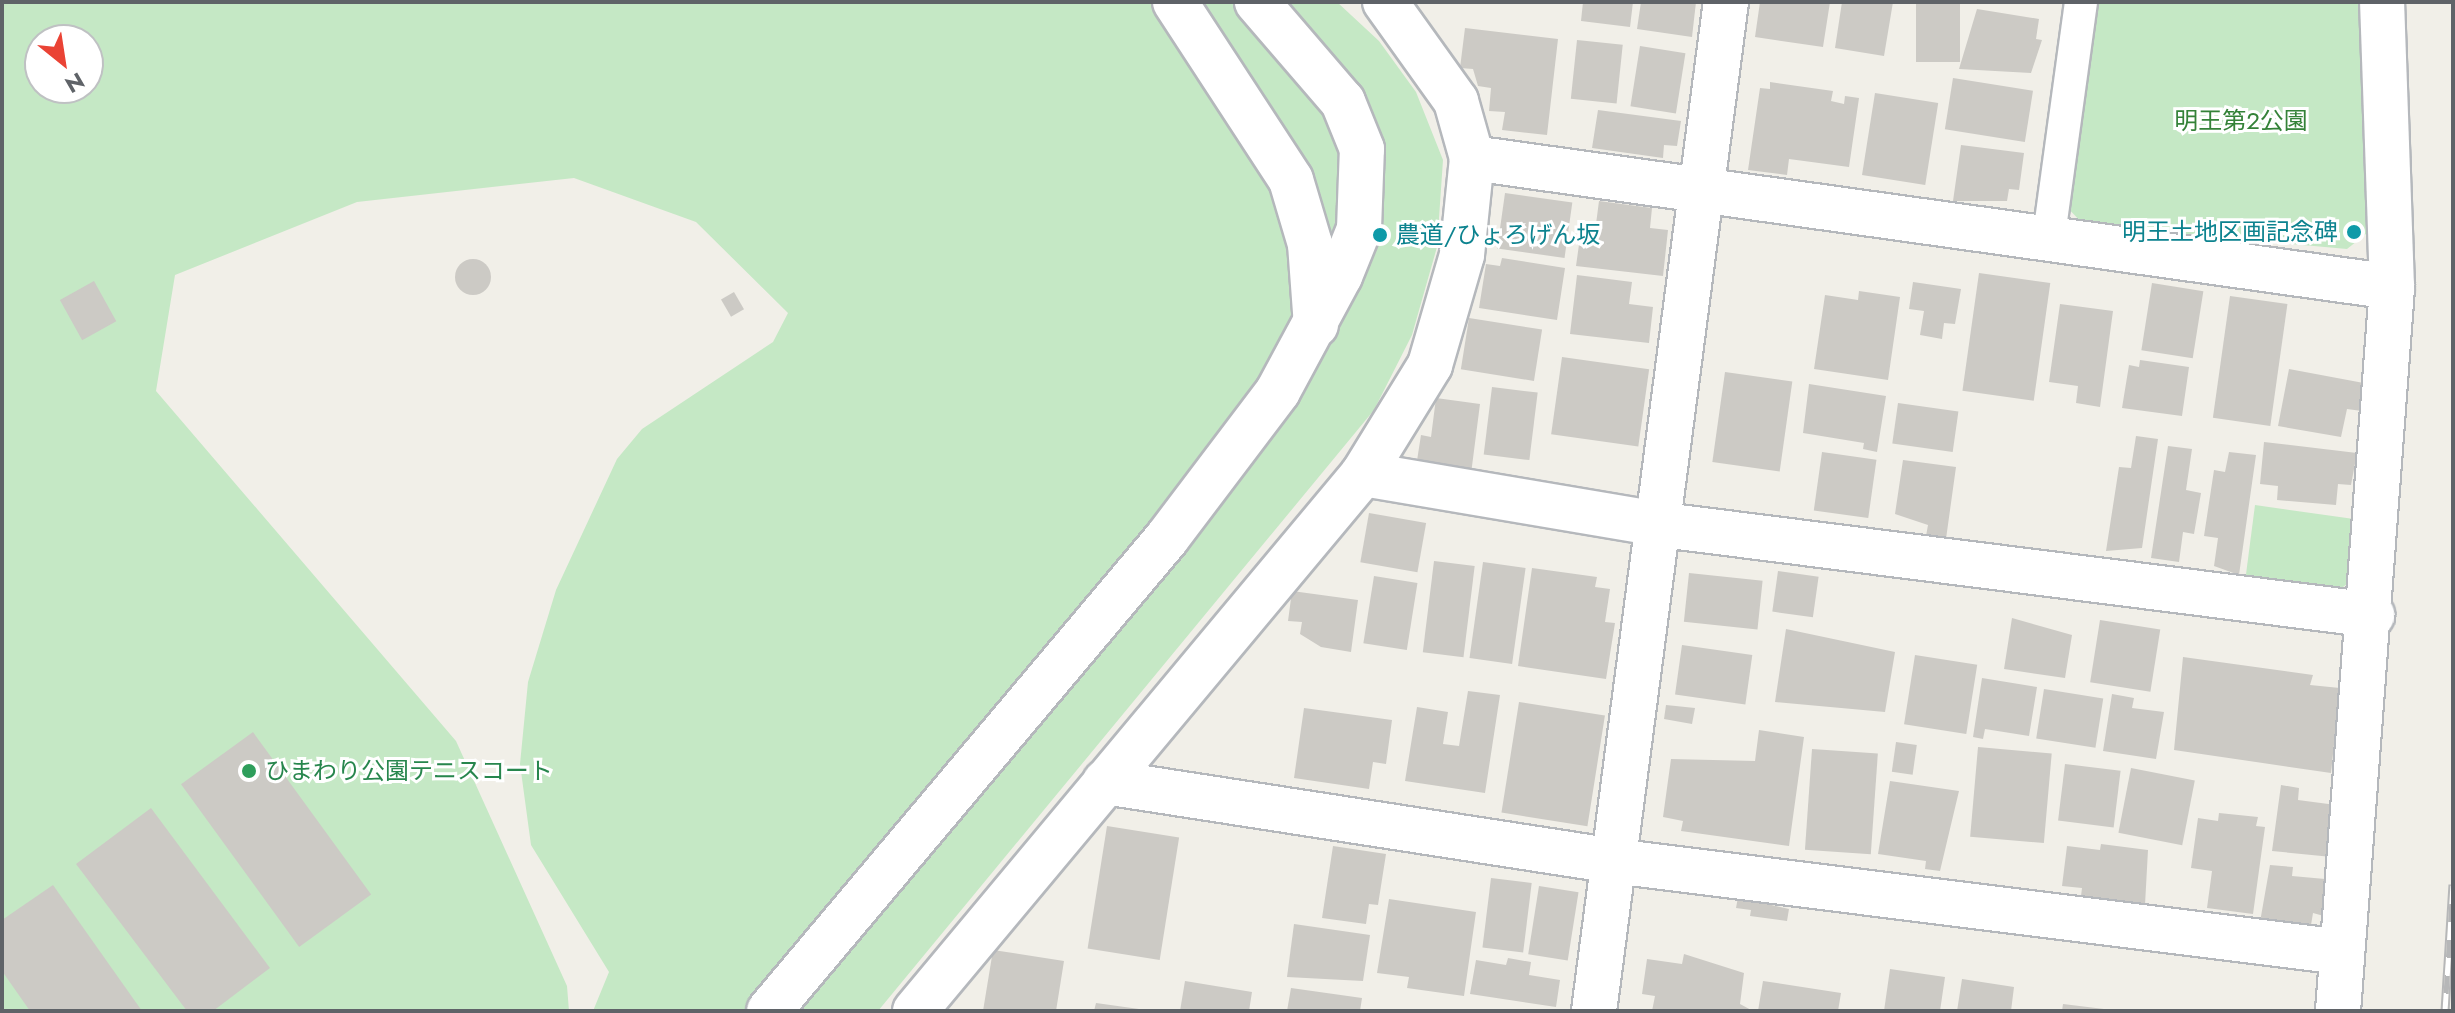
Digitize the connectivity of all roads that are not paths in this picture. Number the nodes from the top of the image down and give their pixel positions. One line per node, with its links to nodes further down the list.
1 (1175, 2): 11 (street)
2 (1257, 2): 11 (street)
3 (1385, 2): 7 (street)
4 (1726, 2): 8 (street)
5 (2081, 2): 9 (lane)
6 (2382, 2): 10 (street)
7 (1472, 158): 8 (street); 12 (street)
8 (1702, 192): 9 (street); 13 (street)
9 (2048, 243): 10 (street)
10 (2392, 287): 14 (street)
11 (1316, 325): 18 (street)
12 (1363, 474): 13 (street); 15 (street)
13 (1663, 525): 14 (street); 16 (street)
14 (2372, 615): 17 (street)
15 (1105, 782): 16 (street); 19 (street)
16 (1614, 861): 17 (street); 20 (street)
17 (2341, 952): 21 (street)
18 (769, 1011)
19 (915, 1011)
20 (1594, 1011)
21 (2338, 1011)

